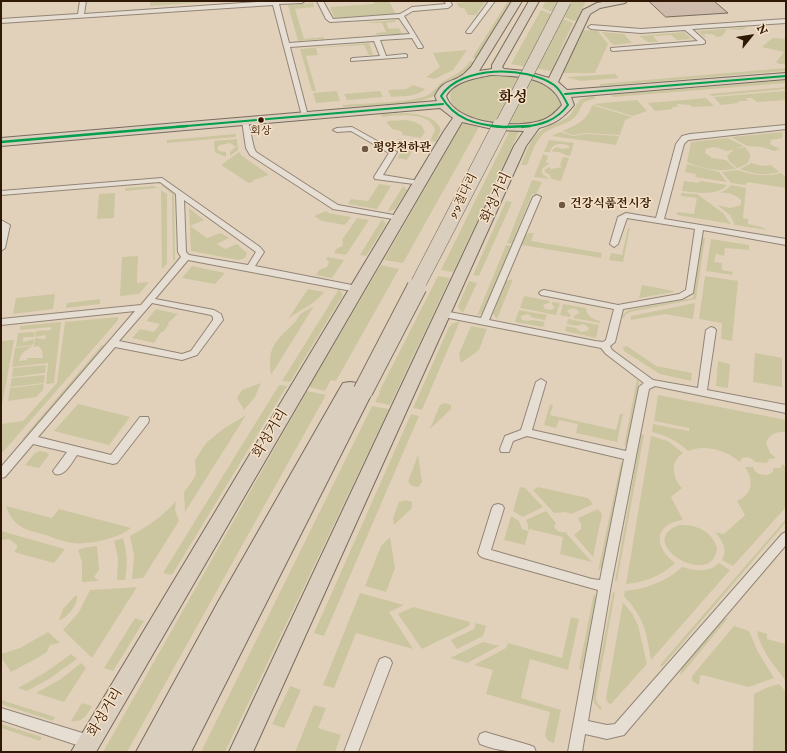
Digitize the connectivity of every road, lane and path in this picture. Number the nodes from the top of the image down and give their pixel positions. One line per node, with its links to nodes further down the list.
1 (83, 1): 13 (street)
2 (302, 1): 12 (street)
3 (320, 1): 14 (street)
4 (446, 1): 14 (street)
5 (492, 1): 20 (street)
6 (517, 1): 32 (main road)
7 (526, 1): 31 (main road)
8 (534, 1): 30 (main road)
9 (557, 1): 69 (highway, 9·9절다리)
10 (565, 1): 69 (highway, 9·9절다리, bridge)
11 (622, 1): 34 (main road)
12 (275, 2): 13 (street); 23 (street)
13 (81, 16): 16 (street)
14 (401, 16): 21 (street)
15 (786, 20): 18 (street)
16 (1, 21)
17 (591, 27): 19 (street)
18 (687, 28): 19 (street); 25 (street)
19 (629, 31): 25 (street)
20 (469, 32)
21 (414, 36): 22 (street); 24 (street)
22 (376, 39): 23 (street); 28 (street)
23 (287, 45): 37 (street)
24 (420, 47)
25 (643, 47): 26 (street)
26 (613, 49)
27 (405, 56): 28 (street)
28 (384, 57): 29 (street)
29 (353, 60)
30 (501, 72): 31 (main road); 34 (main road)
31 (484, 73): 32 (main road)
32 (468, 76): 36 (main road)
33 (786, 76): 35 (main road)
34 (552, 83): 35 (main road)
35 (565, 94): 40 (main road)
36 (443, 104): 37 (main road); 38 (main road)
37 (305, 116): 39 (main road)
38 (460, 117): 40 (main road); 44 (main road, 화성거리)
39 (245, 121): 43 (main road); 48 (street)
40 (536, 125): 61 (main road, 화성거리)
41 (786, 127): 49 (street)
42 (337, 130): 44 (street)
43 (1, 142)
44 (419, 183): 48 (main road, 화성거리)
45 (1, 193): 46 (street)
46 (180, 193): 55 (street); 56 (street)
47 (537, 197): 63 (street)
48 (399, 218): 57 (main road, 화성거리)
49 (659, 221): 51 (street); 53 (street)
50 (1, 222): 54 (street)
51 (699, 228): 52 (street); 60 (street)
52 (786, 242)
53 (614, 244)
54 (1, 248)
55 (186, 257): 56 (street); 59 (street)
56 (250, 268): 57 (street)
57 (357, 289): 87 (main road, 화성거리)
58 (544, 293): 60 (street)
59 (146, 303): 62 (street); 65 (street); 65 (street)
60 (619, 308): 66 (street)
61 (444, 314): 63 (street); 90 (main road, 화성거리)
62 (1, 322)
63 (484, 322): 66 (street)
64 (711, 330): 70 (street)
65 (112, 343): 74 (street)
66 (604, 345): 68 (street)
67 (541, 382): 73 (street)
68 (650, 383): 70 (street); 77 (street)
69 (356, 389): 88 (highway); 89 (highway)
70 (702, 393): 71 (street)
71 (786, 409)
72 (144, 420): 76 (street)
73 (526, 432): 75 (street); 77 (street)
74 (30, 439): 76 (street); 79 (street)
75 (505, 449)
76 (75, 450): 78 (street)
77 (630, 456): 82 (street)
78 (59, 471)
79 (1, 474)
80 (498, 508): 82 (street)
81 (786, 537): 85 (street)
82 (605, 585): 85 (street)
83 (385, 663): 91 (street)
84 (1, 714): 87 (street)
85 (580, 726): 93 (street)
86 (485, 739): 92 (street)
87 (86, 747)
88 (150, 752)
89 (177, 752)
90 (241, 752)
91 (351, 752)
92 (529, 752)
93 (576, 752)

